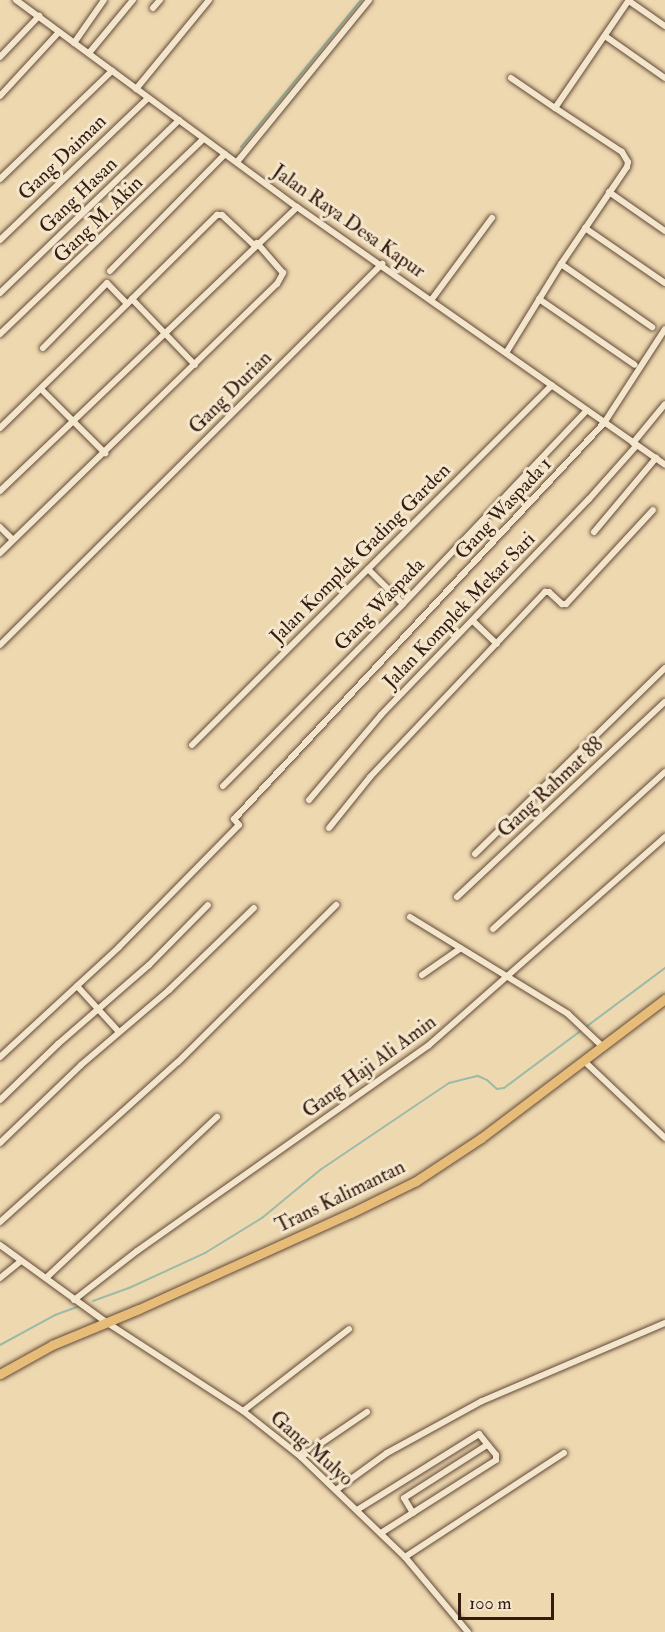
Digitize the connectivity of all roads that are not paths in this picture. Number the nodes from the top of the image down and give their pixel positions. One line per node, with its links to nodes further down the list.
1 (16, 0): 9 (street, Jalan Raya Desa Kapur)
2 (133, 0): 14 (street)
3 (160, 0): 8 (street)
4 (209, 0): 19 (street)
5 (369, 0): 26 (street)
6 (629, 0): 10 (street); 12 (street)
7 (101, 1): 13 (street)
8 (153, 8)
9 (39, 16): 11 (street, Jalan Raya Desa Kapur); 15 (street)
10 (665, 26)
11 (59, 32): 13 (street, Jalan Raya Desa Kapur); 20 (street)
12 (605, 36): 18 (street); 22 (street)
13 (74, 43): 14 (street, Jalan Raya Desa Kapur)
14 (88, 53): 16 (street, Jalan Raya Desa Kapur)
15 (0, 57)
16 (112, 71): 19 (street, Jalan Raya Desa Kapur); 27 (street)
17 (511, 78): 22 (street)
18 (665, 78)
19 (136, 89): 21 (street, Jalan Raya Desa Kapur)
20 (0, 96)
21 (148, 98): 23 (street, Jalan Raya Desa Kapur); 33 (street, Gang Daiman)
22 (555, 108): 28 (street)
23 (179, 120): 24 (street, Jalan Raya Desa Kapur); 39 (street, Gang Hasan)
24 (202, 139): 25 (street, Jalan Raya Desa Kapur); 46 (street, Gang M. Akin)
25 (225, 154): 26 (street, Jalan Raya Desa Kapur); 37 (street)
26 (237, 162): 29 (street, Jalan Raya Desa Kapur)
27 (0, 179)
28 (609, 192): 31 (street); 32 (street)
29 (297, 207): 34 (street); 35 (street, Jalan Raya Desa Kapur)
30 (492, 218): 40 (street)
31 (585, 228): 36 (street); 38 (street)
32 (665, 231)
33 (0, 240)
34 (255, 244): 42 (street); 45 (street); 49 (street)
35 (382, 264): 40 (street, Jalan Raya Desa Kapur); 72 (street, Gang Durian)
36 (561, 264): 41 (street); 43 (street)
37 (110, 271)
38 (665, 283)
39 (0, 293)
40 (432, 299): 48 (street, Jalan Raya Desa Kapur)
41 (539, 299): 48 (street); 50 (street)
42 (129, 302): 45 (street); 47 (street); 52 (street)
43 (652, 327)
44 (665, 329): 56 (street, Gang Waspada 1)
45 (165, 333): 49 (street); 55 (street)
46 (0, 334)
47 (43, 348)
48 (506, 353): 51 (street, Jalan Raya Desa Kapur)
49 (195, 365): 59 (street)
50 (635, 365)
51 (552, 385): 54 (street, Jalan Raya Desa Kapur); 68 (street, Jalan Komplek Gading Garden)
52 (40, 389): 55 (street); 57 (street)
53 (665, 404): 58 (street, Jalan Komplek Mekar Sari)
54 (587, 410): 56 (street, Jalan Raya Desa Kapur); 69 (street, Gang Waspada)
55 (72, 421): 59 (street); 62 (street)
56 (604, 423): 58 (street, Jalan Raya Desa Kapur); 91 (street, Gang Waspada 1)
57 (0, 428)
58 (635, 444): 60 (street, Jalan Raya Desa Kapur); 70 (street, Jalan Komplek Mekar Sari)
59 (105, 453): 66 (street)
60 (656, 458): 61 (street, Jalan Raya Desa Kapur); 65 (street)
61 (665, 465)
62 (0, 491)
63 (653, 510): 71 (street)
64 (0, 527): 66 (street)
65 (594, 532)
66 (13, 540): 67 (street)
67 (0, 554)
68 (368, 569): 69 (street); 75 (street, Jalan Komplek Gading Garden)
69 (403, 604): 77 (street, Gang Waspada)
70 (473, 621): 71 (street); 78 (street, Jalan Komplek Mekar Sari)
71 (497, 644): 79 (street)
72 (0, 645)
73 (665, 668): 81 (street)
74 (665, 702): 82 (street, Gang Rahmat 88)
75 (192, 745)
76 (665, 772): 87 (street)
77 (223, 786)
78 (309, 800)
79 (329, 828)
80 (665, 837): 90 (street, Gang Haji Ali Amin)
81 (475, 854)
82 (457, 897)
83 (207, 905): 93 (street)
84 (336, 905): 102 (street)
85 (254, 908): 94 (street)
86 (410, 917): 88 (street)
87 (493, 928)
88 (461, 948): 89 (street); 90 (street)
89 (422, 975)
90 (508, 977): 95 (street); 107 (street, Gang Haji Ali Amin)
91 (77, 986): 93 (street); 96 (street)
92 (665, 999): 95 (highway, Trans Kalimantan)
93 (98, 1009): 94 (street); 98 (street)
94 (119, 1032): 101 (street)
95 (602, 1046): 97 (highway, Trans Kalimantan)
96 (0, 1057)
97 (584, 1061): 100 (street); 108 (highway, Trans Kalimantan)
98 (0, 1100)
99 (217, 1117): 106 (street)
100 (665, 1138)
101 (0, 1143)
102 (0, 1222)
103 (0, 1245): 104 (street, Gang Mulyo)
104 (21, 1261): 105 (street); 106 (street, Gang Mulyo)
105 (0, 1278)
106 (46, 1278): 107 (street, Gang Mulyo)
107 (76, 1302): 108 (street, Gang Mulyo)
108 (106, 1322): 111 (highway, Trans Kalimantan); 112 (street, Gang Mulyo)
109 (665, 1323): 117 (street)
110 (349, 1329): 112 (street)
111 (0, 1374)
112 (243, 1411): 116 (street, Gang Mulyo)
113 (367, 1412): 116 (street)
114 (487, 1445): 118 (street); 119 (street); 119 (street)
115 (564, 1453): 121 (street)
116 (301, 1457): 117 (street, Gang Mulyo)
117 (336, 1490): 118 (street, Gang Mulyo)
118 (357, 1510): 120 (street, Gang Mulyo)
119 (413, 1513): 120 (street)
120 (381, 1533): 121 (street, Gang Mulyo)
121 (405, 1557): 122 (street, Gang Mulyo)
122 (468, 1632)

